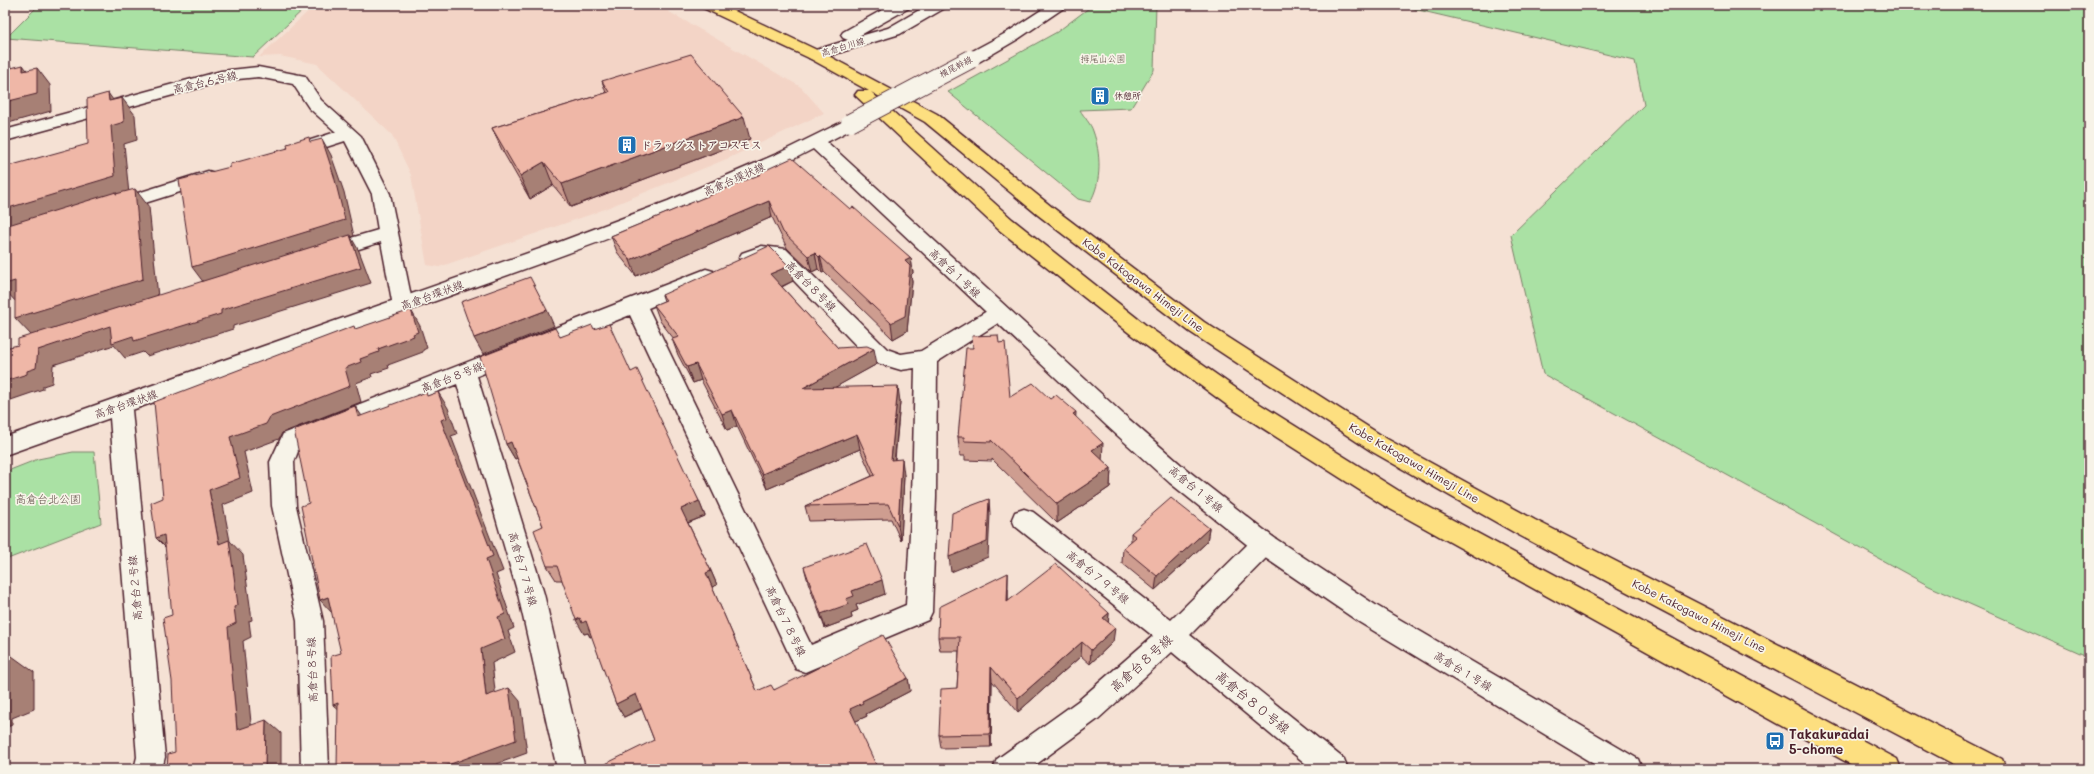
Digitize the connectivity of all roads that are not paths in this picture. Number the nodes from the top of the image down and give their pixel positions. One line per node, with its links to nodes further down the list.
1 (709, 5): 5 (main road, Kobe Kakogawa Himeji Line)
2 (903, 5): 5 (street, 高倉白川線)
3 (939, 5): 5 (street, 高倉白川線)
4 (1060, 5): 6 (street, 横尾幹線, bridge)
5 (815, 55): 31 (main road, Kobe Kakogawa Himeji Line); 32 (main road, Kobe Kakogawa Himeji Line)
6 (850, 123): 9 (street, 高倉台環状線)
7 (348, 134): 8 (street, 高倉台６号線); 10 (street); 13 (street, 高倉台６号線)
8 (5, 136)
9 (815, 141): 16 (street, 高倉台環状線); 17 (street, 高倉台１号線)
10 (279, 155)
11 (226, 172): 12 (street)
12 (96, 212)
13 (389, 233): 14 (street); 16 (street, 高倉台６号線)
14 (306, 259)
15 (636, 305): 18 (street, 高倉台８号線); 18 (street, 高倉台７８号線); 19 (street, 高倉台８号線)
16 (402, 306): 20 (street, 高倉台環状線)
17 (999, 313): 18 (street, 高倉台８号線); 23 (street, 高倉台１号線)
18 (926, 358)
19 (465, 372): 27 (street, 高倉台８号線); 28 (street, 高倉台７７号線)
20 (120, 406): 21 (street, 高倉台環状線); 26 (street, 高倉台２号線)
21 (5, 446)
22 (1024, 519): 24 (street, 高倉台７９号線)
23 (1264, 544): 24 (street, 高倉台８号線); 30 (street, 高倉台１号線)
24 (1172, 636): 25 (street, 高倉台８号線); 29 (street, 高倉台８０号線)
25 (1018, 766)
26 (148, 769)
27 (315, 769)
28 (571, 769)
29 (1334, 769)
30 (1628, 769)
31 (1886, 769)
32 (1992, 769)

